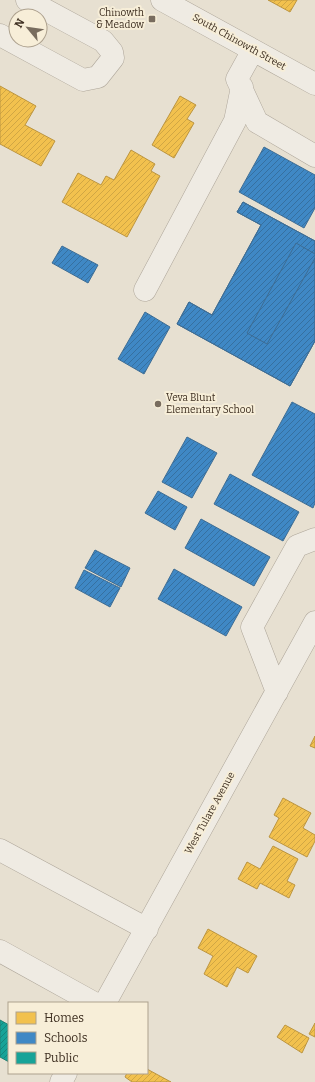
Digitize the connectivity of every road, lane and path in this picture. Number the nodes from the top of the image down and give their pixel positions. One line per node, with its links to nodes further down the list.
1 (27, 0): 3 (street)
2 (162, 0): 4 (street, South Chinowth Street)
3 (0, 35)
4 (253, 50): 5 (street, South Chinowth Street); 6 (street)
5 (315, 84)
6 (242, 87): 7 (street); 8 (street)
7 (315, 156)
8 (145, 290)
9 (315, 539): 11 (street)
10 (315, 622): 11 (street, West Tulare Avenue)
11 (277, 692): 13 (street, West Tulare Avenue)
12 (0, 850): 13 (street)
13 (147, 929): 16 (street, West Tulare Avenue)
14 (0, 951): 15 (street)
15 (92, 1002)
16 (106, 1002)

